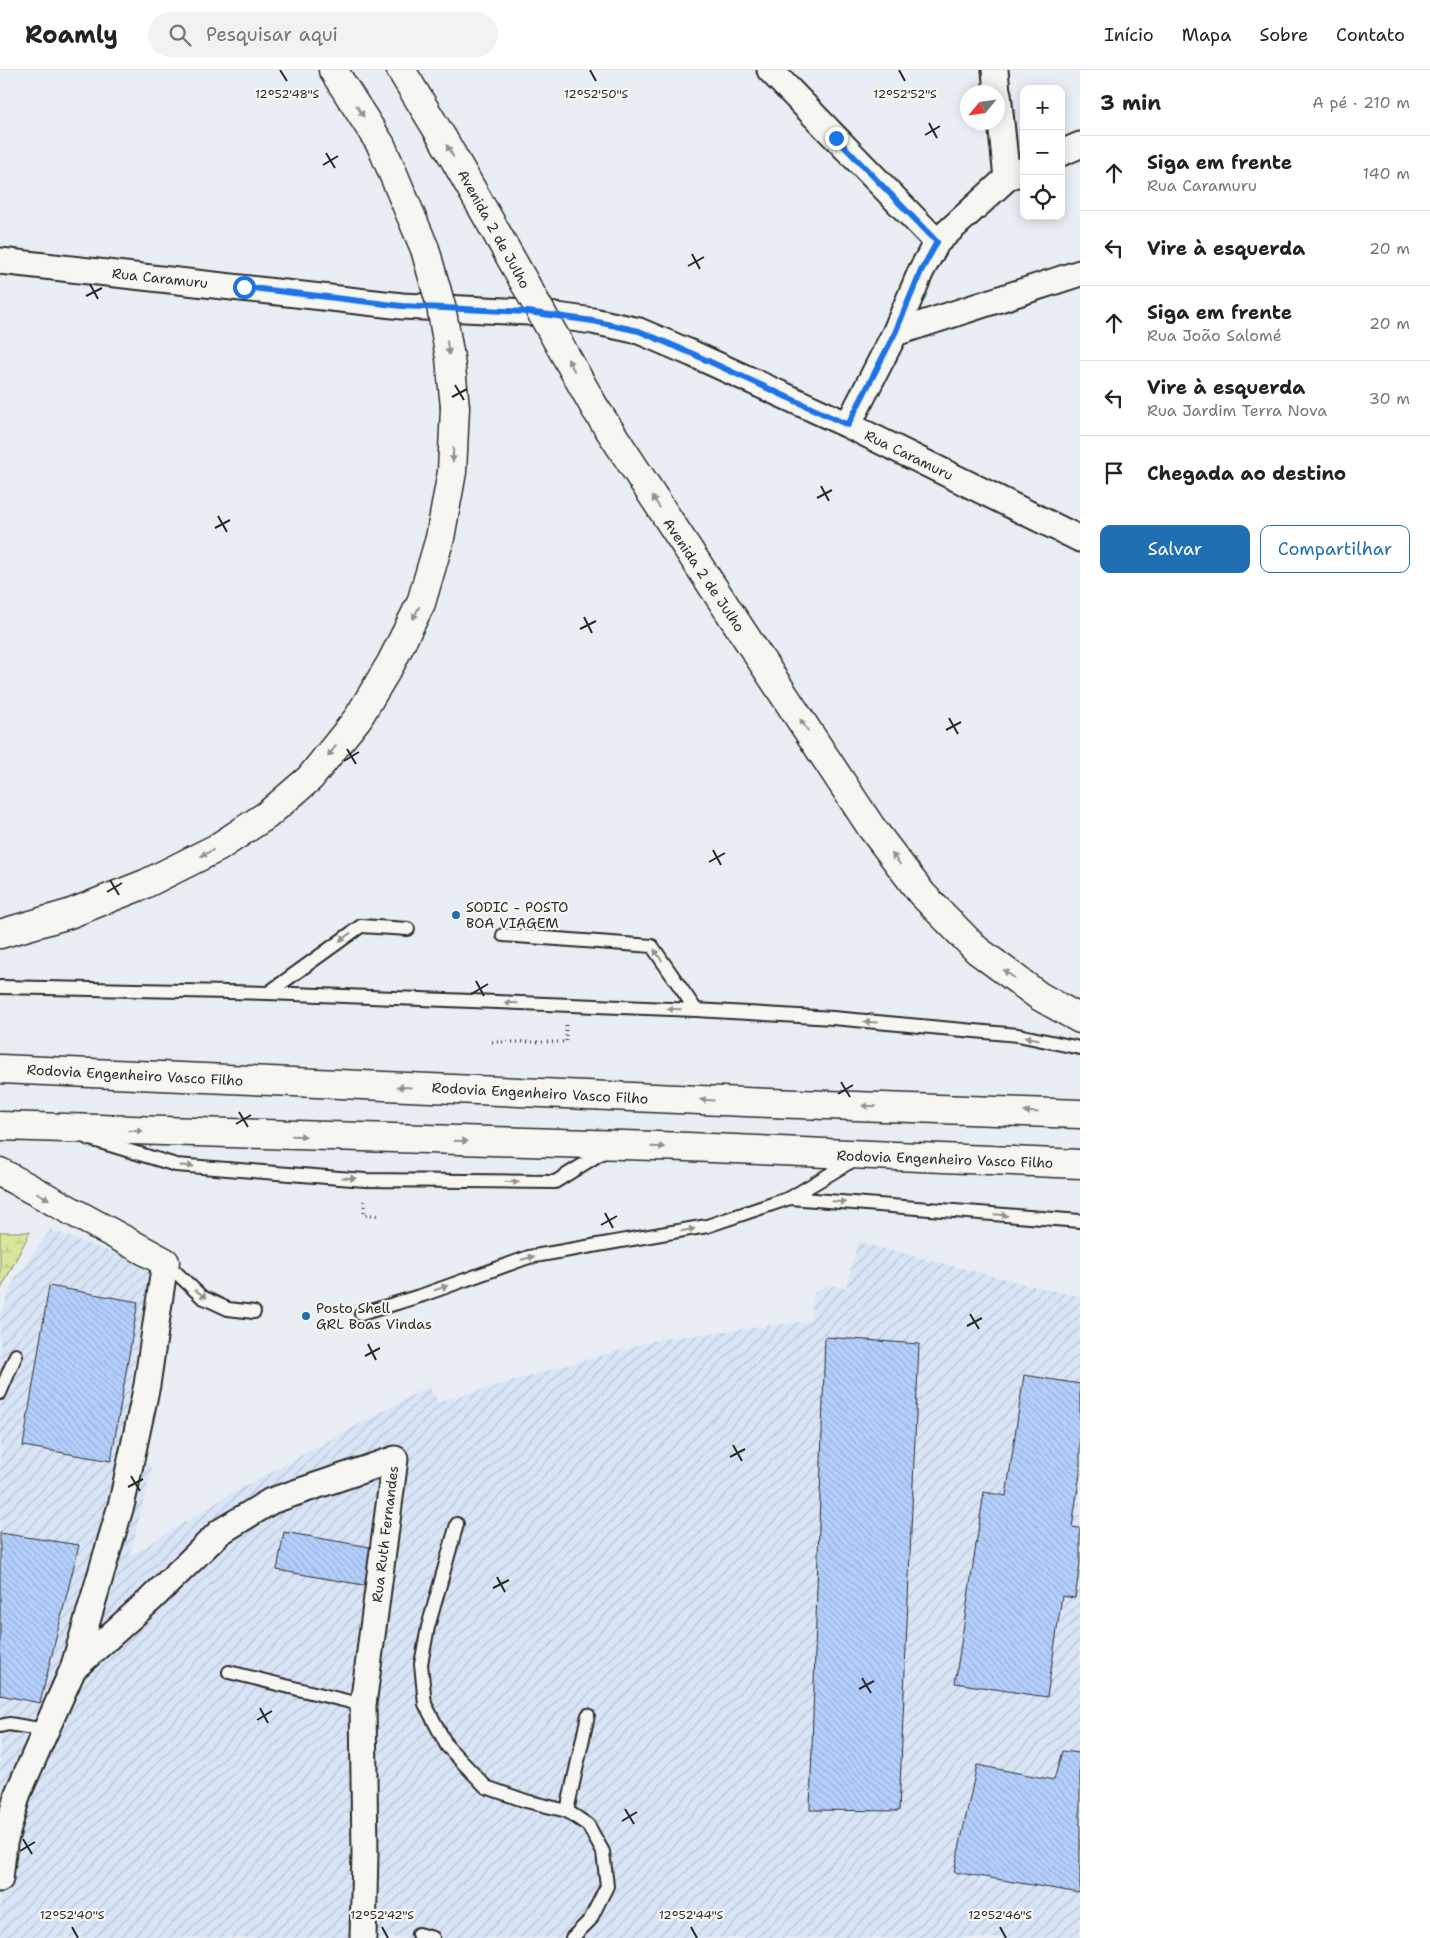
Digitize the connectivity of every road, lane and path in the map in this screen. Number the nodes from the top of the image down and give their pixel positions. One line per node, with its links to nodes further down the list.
1 (334, 70): 17 (main road, one-way to 17, bridge)
2 (401, 70): 23 (main road, Avenida 2 de Julho, one-way to 2, bridge)
3 (770, 70): 10 (street)
4 (995, 70): 5 (street)
5 (996, 85)
6 (1005, 129): 9 (street)
7 (1080, 145): 8 (street)
8 (1065, 151)
9 (1015, 174): 10 (street)
10 (937, 242): 13 (street)
11 (0, 261): 14 (street, Rua Caramuru)
12 (1080, 274): 13 (street)
13 (895, 333): 14 (street)
14 (848, 425): 15 (street, Rua Caramuru)
15 (1080, 539)
16 (408, 929): 20 (lane, one-way to 20)
17 (0, 934)
18 (503, 935): 22 (lane, one-way to 18)
19 (0, 987): 20 (lane)
20 (268, 993): 21 (lane, one-way to 20)
21 (566, 1005): 22 (lane, one-way to 21); 24 (path)
22 (696, 1010): 25 (lane, one-way to 22)
23 (1080, 1019)
24 (492, 1042)
25 (1080, 1048)
26 (0, 1069): 27 (main road, Rodovia Engenheiro Vasco Filho, one-way to 26)
27 (1080, 1114)
28 (0, 1126): 29 (main road, Rodovia Engenheiro Vasco Filho)
29 (56, 1129): 30 (main road, Rodovia Engenheiro Vasco Filho, one-way to 30); 30 (lane, one-way to 30)
30 (615, 1145): 31 (main road, Rodovia Engenheiro Vasco Filho, one-way to 31)
31 (862, 1156): 32 (main road, Rodovia Engenheiro Vasco Filho); 34 (lane)
32 (1080, 1164)
33 (0, 1172): 36 (main road, one-way to 36)
34 (790, 1198): 35 (lane, one-way to 35); 38 (lane, one-way to 34)
35 (1080, 1221)
36 (165, 1262): 37 (lane, one-way to 37); 42 (street, Rua Ruth Fernandes)
37 (254, 1312)
38 (361, 1314)
39 (16, 1355): 40 (lane)
40 (0, 1394)
41 (457, 1524): 48 (lane)
42 (73, 1669): 44 (street, Rua Ruth Fernandes); 47 (street, Rua Ruth Fernandes)
43 (229, 1672): 44 (lane)
44 (363, 1705): 51 (street, Rua Ruth Fernandes)
45 (588, 1716): 48 (lane)
46 (0, 1726): 47 (lane)
47 (46, 1730): 49 (street, Rua Ruth Fernandes)
48 (567, 1811): 53 (lane)
49 (0, 1879)
50 (418, 1934): 52 (lane)
51 (363, 1938)
52 (433, 1938)
53 (572, 1938)

